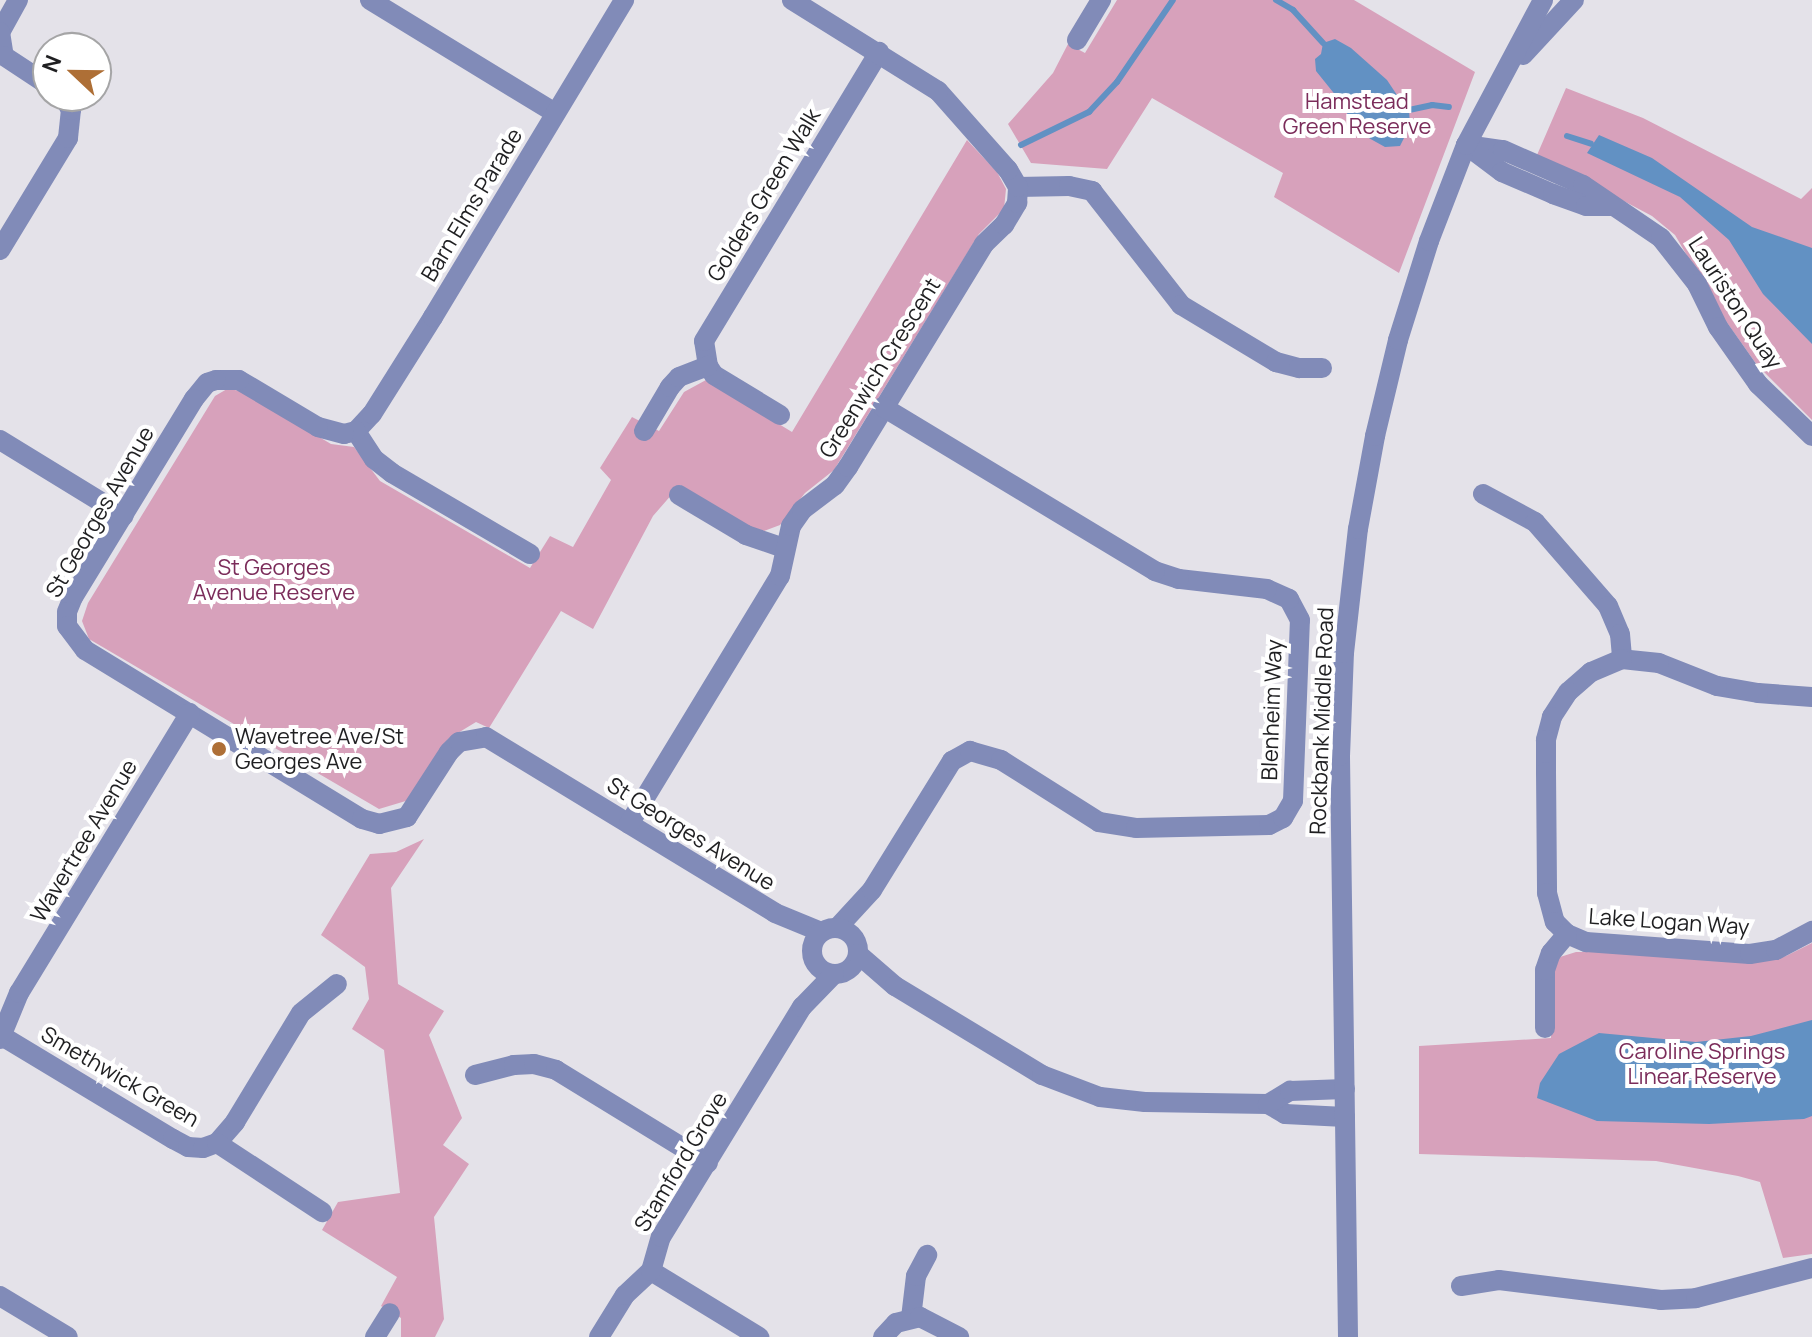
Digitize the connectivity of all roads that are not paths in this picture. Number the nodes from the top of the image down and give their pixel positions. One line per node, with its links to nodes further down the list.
1 (18, 0): 10 (street)
2 (370, 0): 13 (street)
3 (624, 0): 13 (street, Barn Elms Parade)
4 (792, 0): 9 (street)
5 (1101, 0): 8 (street)
6 (1543, 0): 11 (street, Rockbank Middle Road)
7 (1574, 0): 11 (street, Rockbank Middle Road)
8 (1077, 40)
9 (879, 52): 15 (street); 17 (street, Golders Green Walk)
10 (32, 74)
11 (1499, 82): 14 (street, Rockbank Middle Road)
12 (71, 112): 16 (street)
13 (555, 113): 21 (street, Barn Elms Parade)
14 (1466, 145): 23 (street, Lauriston Quay); 41 (street, Rockbank Middle Road)
15 (1018, 187): 18 (street); 19 (street, Greenwich Crescent)
16 (0, 250)
17 (708, 366): 20 (street); 22 (street)
18 (1322, 368)
19 (883, 407): 28 (street, Greenwich Crescent); 36 (street, Blenheim Way)
20 (780, 415)
21 (356, 431): 27 (street, St Georges Avenue); 29 (street)
22 (644, 431)
23 (1812, 436)
24 (0, 440): 27 (street)
25 (1483, 494): 30 (street)
26 (679, 495): 28 (street)
27 (124, 516): 32 (street, St Georges Avenue)
28 (784, 548): 33 (street, Greenwich Crescent)
29 (530, 554)
30 (1622, 659): 31 (street); 35 (street, Lake Logan Way)
31 (1812, 697)
32 (190, 713): 33 (street, St Georges Avenue); 39 (street, Wavertree Avenue)
33 (629, 824): 36 (street, St Georges Avenue)
34 (1812, 931): 35 (street, Lake Logan Way)
35 (1567, 934): 38 (street, Lake Logan Way)
36 (835, 951): 42 (street, St Georges Avenue); 45 (street, Stamford Grove)
37 (337, 984): 44 (street, Smethwick Green)
38 (1545, 1028)
39 (1, 1038): 44 (street, Smethwick Green)
40 (475, 1075): 45 (street)
41 (1345, 1089): 42 (street, St Georges Avenue); 43 (street, Rockbank Middle Road)
42 (1268, 1104): 43 (street, St Georges Avenue)
43 (1345, 1117): 60 (street, Rockbank Middle Road)
44 (217, 1143): 46 (street, Smethwick Green)
45 (708, 1163): 49 (street, Stamford Grove)
46 (322, 1212)
47 (927, 1255): 53 (street)
48 (1812, 1268): 50 (street)
49 (651, 1271): 56 (street, Stamford Grove); 57 (street)
50 (1461, 1286)
51 (0, 1296): 54 (street)
52 (390, 1313): 55 (street)
53 (911, 1318): 58 (street); 59 (street)
54 (68, 1337)
55 (375, 1337)
56 (599, 1337)
57 (759, 1337)
58 (883, 1337)
59 (959, 1337)
60 (1348, 1337)

